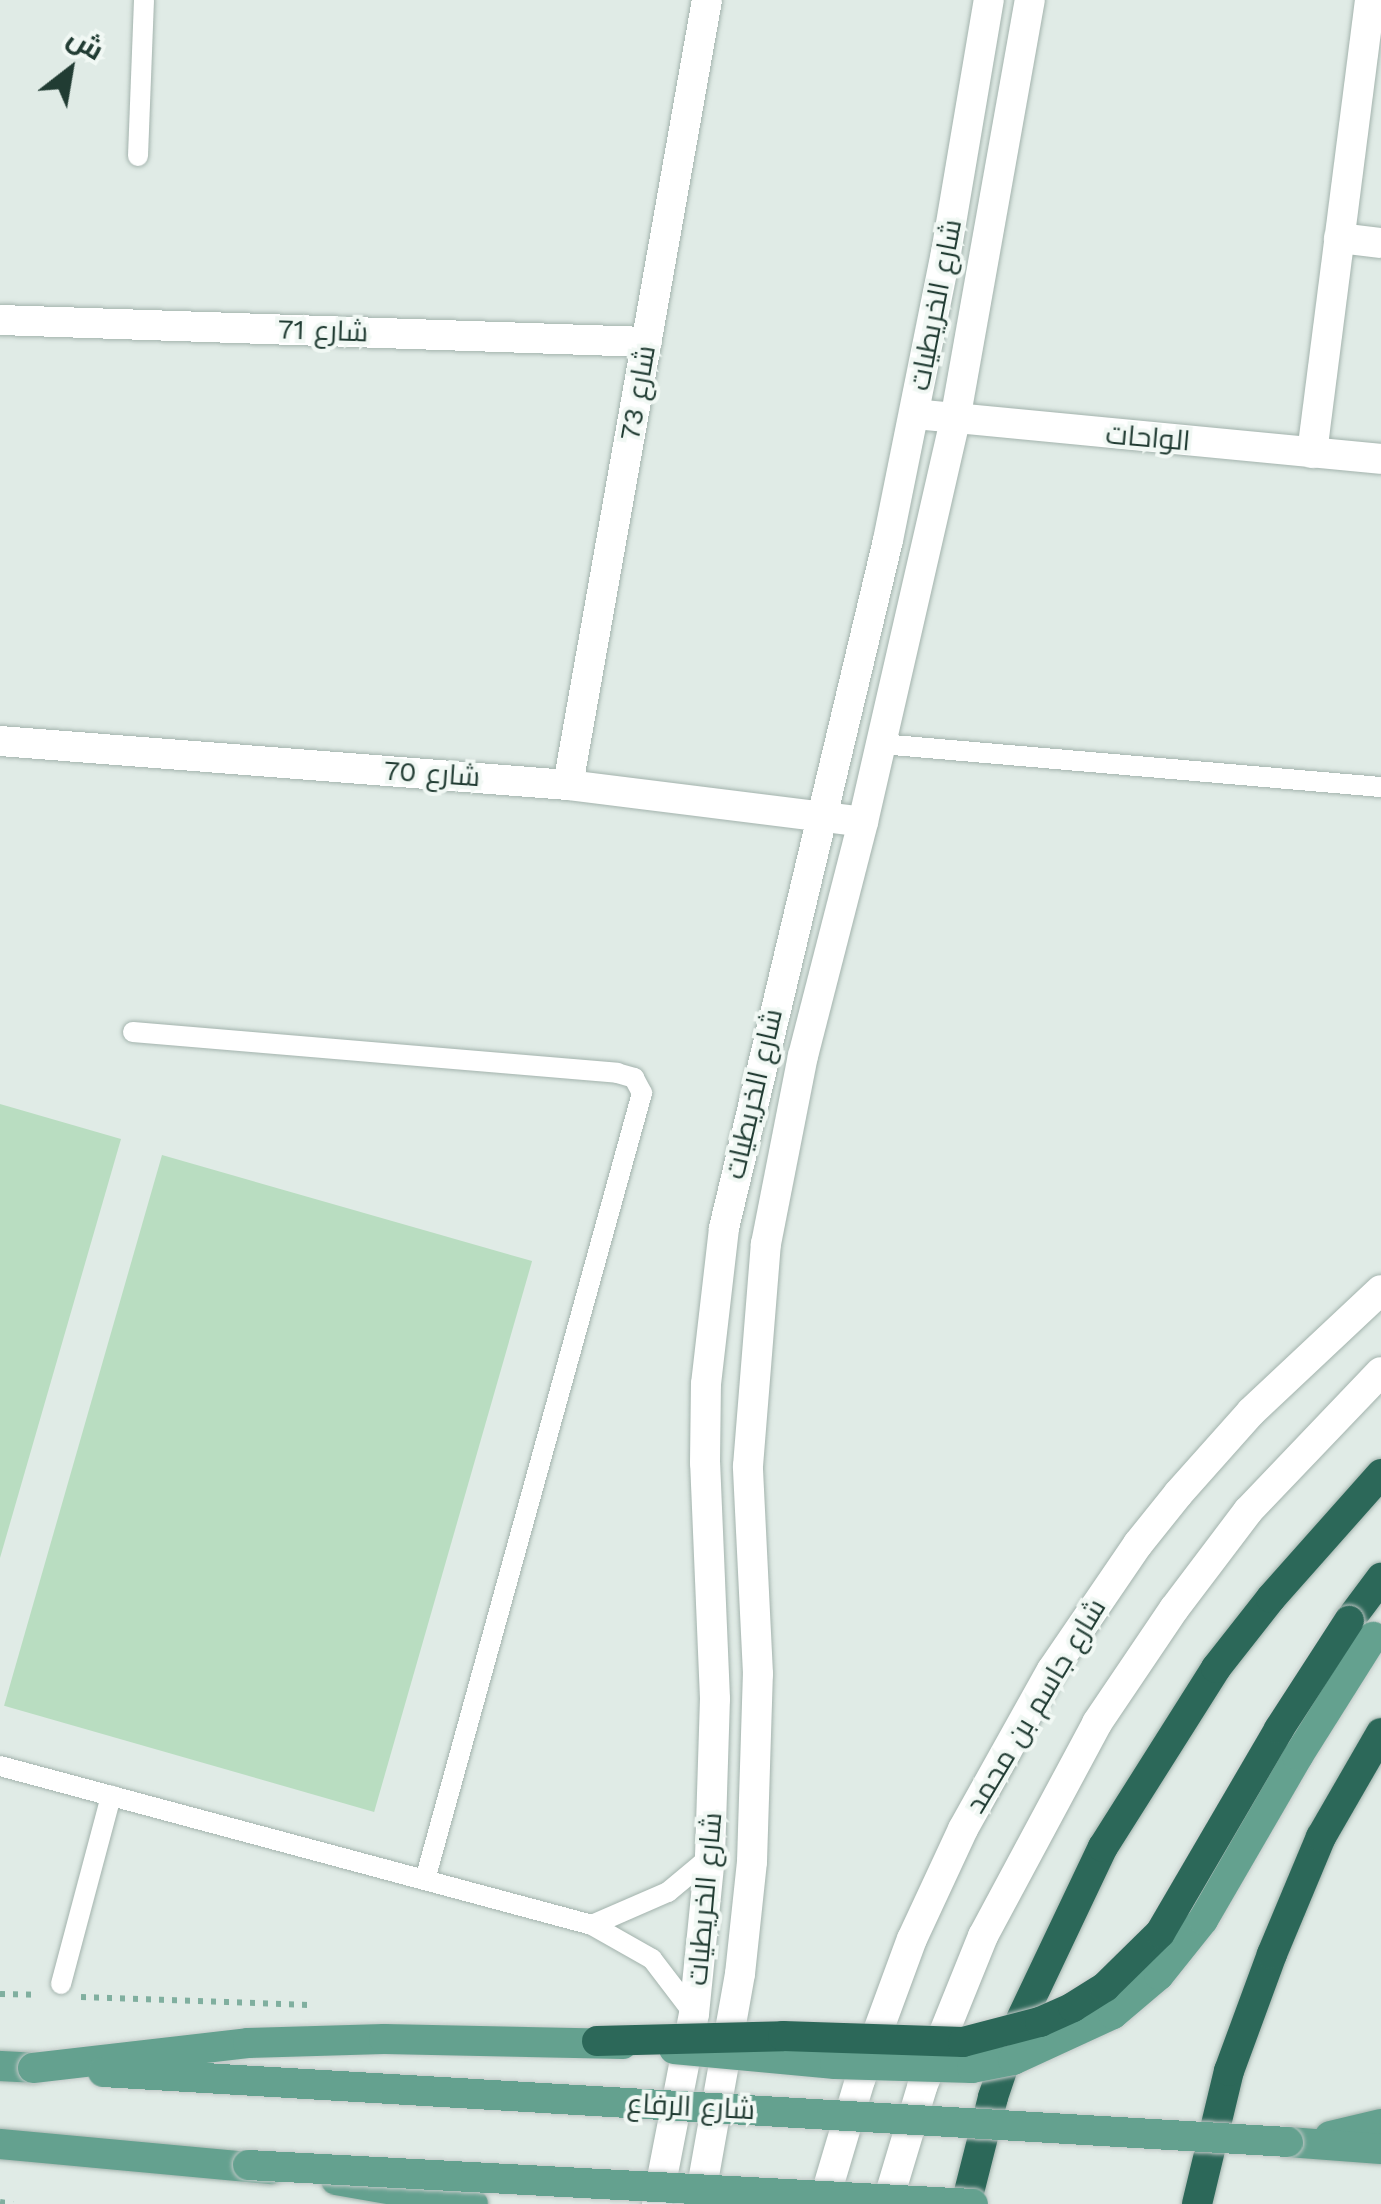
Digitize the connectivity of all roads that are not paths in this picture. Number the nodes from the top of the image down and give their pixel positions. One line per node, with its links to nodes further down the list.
1 (144, 0): 6 (lane)
2 (707, 0): 10 (street, شارع 73)
3 (989, 0): 11 (street, شارع الخريطيات)
4 (1030, 0): 12 (street, شارع الخريطيات)
5 (1370, 0): 7 (street)
6 (138, 156)
7 (1340, 238): 8 (street); 13 (street)
8 (1381, 243)
9 (0, 320): 10 (street, شارع 71)
10 (646, 342): 17 (street, شارع 73)
11 (915, 414): 12 (street, الواحات); 19 (street, شارع الخريطيات)
12 (955, 420): 13 (street, الواحات); 16 (street, شارع الخريطيات)
13 (1312, 453): 14 (street, الواحات)
14 (1381, 459)
15 (0, 740): 17 (street, شارع 70)
16 (882, 744): 18 (lane); 20 (street, شارع الخريطيات)
17 (568, 785): 19 (street, شارع 70)
18 (1381, 787)
19 (824, 816): 20 (street, شارع 70); 30 (street, شارع الخريطيات)
20 (863, 822): 45 (street, شارع الخريطيات)
21 (133, 1032): 31 (lane)
22 (1381, 1290): 46 (street, شارع جاسم بن محمد)
23 (1381, 1372): 47 (street)
24 (1381, 1474): 48 (highway)
25 (1381, 1578): 26 (highway)
26 (1368, 1628): 35 (highway, bridge)
27 (1381, 1734): 49 (highway)
28 (0, 1766): 29 (lane)
29 (112, 1796): 31 (lane); 33 (lane)
30 (710, 1856): 32 (lane); 34 (street, شارع الخريطيات)
31 (425, 1880): 32 (lane)
32 (592, 1925): 34 (lane)
33 (61, 1984)
34 (694, 2014): 44 (street, شارع الخريطيات)
35 (597, 2041): 37 (main road, bridge)
36 (0, 2066): 37 (main road, شارع الرفاع)
37 (32, 2068): 39 (main road, شارع الرفاع, bridge)
38 (1381, 2124): 39 (main road)
39 (1295, 2142): 41 (main road, شارع الرفاع)
40 (0, 2144): 42 (main road)
41 (1381, 2149)
42 (248, 2164): 43 (main road, bridge); 48 (main road, bridge)
43 (473, 2204)
44 (657, 2204)
45 (700, 2204)
46 (823, 2204)
47 (887, 2204)
48 (969, 2204)
49 (1197, 2204)

